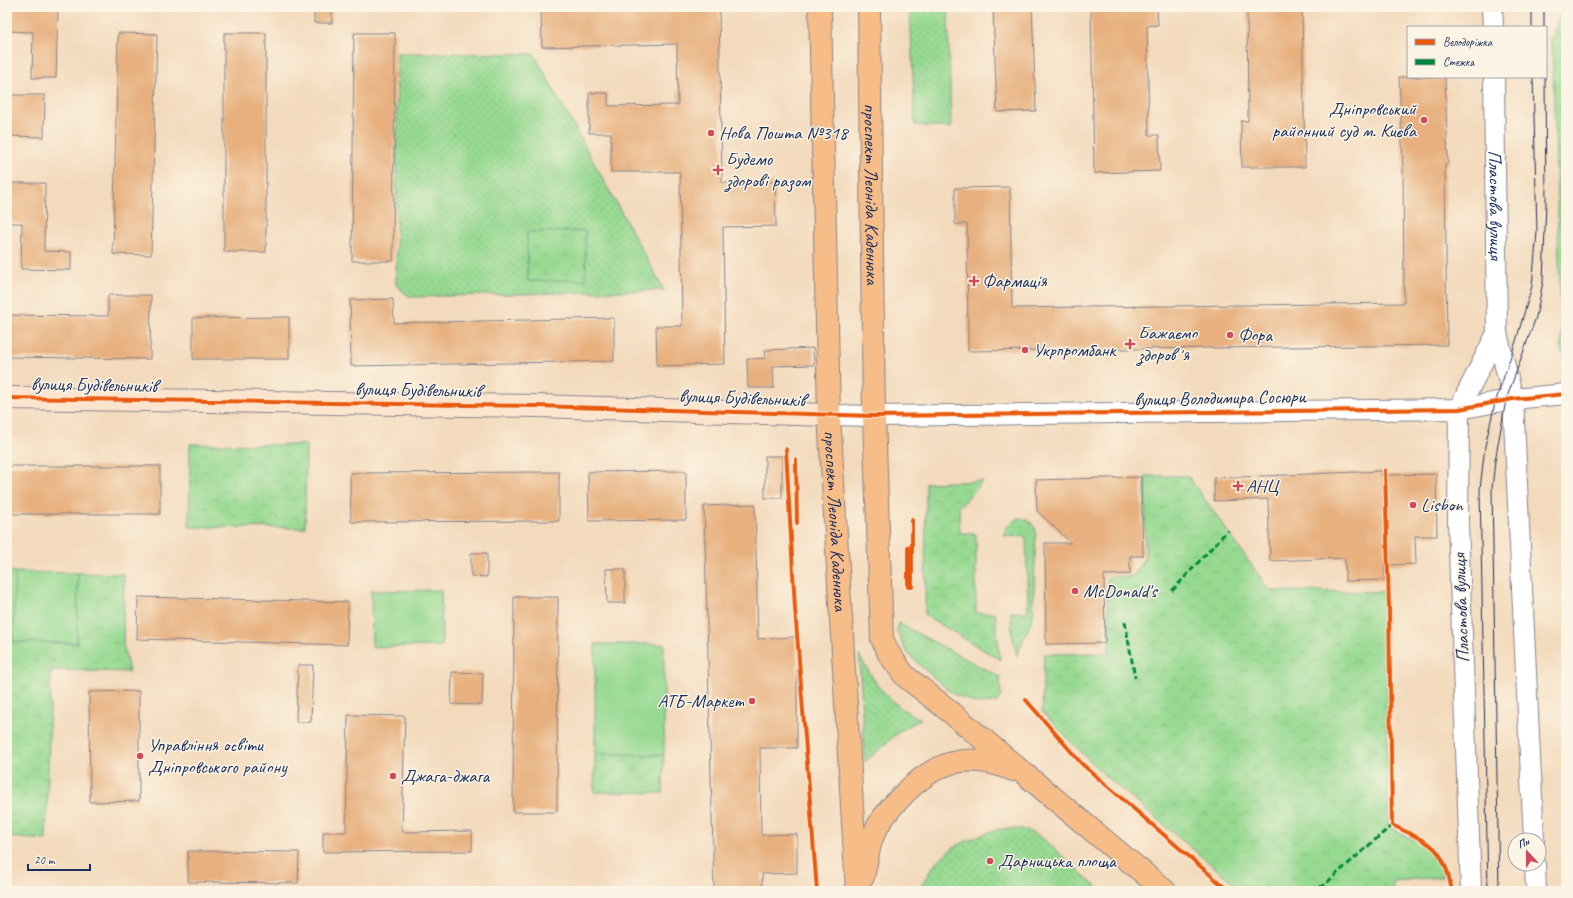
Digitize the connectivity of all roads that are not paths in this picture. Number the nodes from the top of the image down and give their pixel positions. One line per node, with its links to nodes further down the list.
1 (820, 7): 11 (highway, проспект Леоніда Каденюка)
2 (869, 7): 12 (highway, проспект Леоніда Каденюка)
3 (1492, 7): 4 (street)
4 (1493, 26)
5 (1494, 78): 6 (street, Пластова вулиця)
6 (1497, 333): 9 (street, Пластова вулиця); 10 (street, Пластова вулиця)
7 (1566, 394): 9 (street, вулиця Володимира Сосюри)
8 (7, 398): 11 (street, вулиця Будівельників)
9 (1513, 399): 10 (street, вулиця Володимира Сосюри); 14 (street, Пластова вулиця)
10 (1459, 409): 12 (street, вулиця Володимира Сосюри); 19 (street, Пластова вулиця)
11 (829, 414): 12 (street, вулиця Володимира Сосюри); 16 (highway, проспект Леоніда Каденюка)
12 (874, 416): 13 (highway, проспект Леоніда Каденюка)
13 (1023, 774): 17 (highway); 18 (highway)
14 (1534, 832)
15 (1535, 872): 20 (street)
16 (857, 891)
17 (860, 891)
18 (1165, 891)
19 (1472, 891)
20 (1536, 891)

